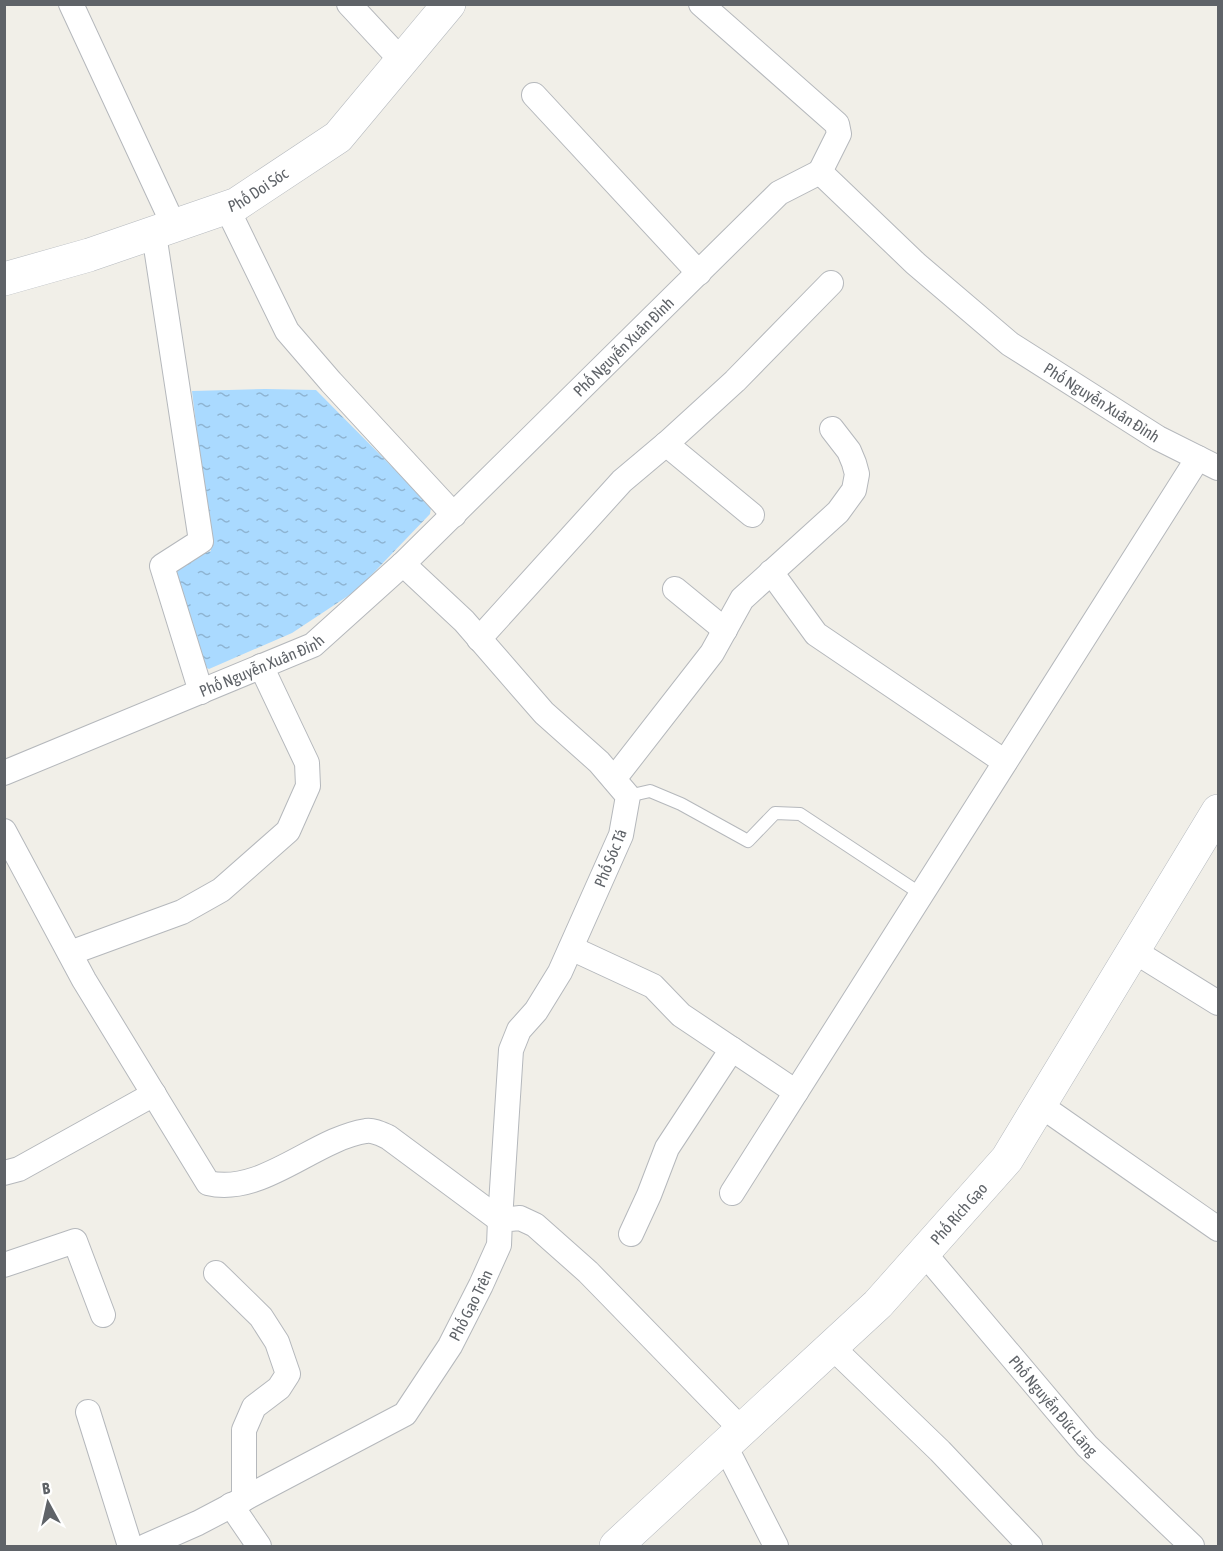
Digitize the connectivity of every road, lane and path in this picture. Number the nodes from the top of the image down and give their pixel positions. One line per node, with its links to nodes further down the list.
1 (71, 4): 9 (street)
2 (349, 4): 5 (street)
3 (449, 4): 5 (street, Phố Doi Sóc)
4 (701, 4): 7 (street)
5 (402, 61): 8 (street, Phố Doi Sóc)
6 (534, 95): 10 (street)
7 (820, 172): 10 (street, Phố Nguyễn Xuân Đỉnh); 15 (street, Phố Nguyễn Xuân Đỉnh)
8 (227, 208): 9 (street, Phố Doi Sóc); 17 (street)
9 (164, 230): 11 (street, Phố Doi Sóc); 24 (street)
10 (699, 273): 17 (street, Phố Nguyễn Xuân Đỉnh)
11 (4, 279)
12 (831, 283): 14 (street)
13 (832, 429): 19 (street)
14 (666, 444): 16 (street); 22 (street)
15 (1208, 463): 25 (street)
16 (752, 514)
17 (454, 515): 18 (street, Phố Nguyễn Xuân Đỉnh)
18 (403, 564): 22 (street); 23 (street, Phố Nguyễn Xuân Đỉnh)
19 (771, 572): 21 (street); 25 (street)
20 (675, 589): 21 (street)
21 (725, 630): 27 (street)
22 (479, 639): 27 (street)
23 (261, 666): 24 (street, Phố Nguyễn Xuân Đỉnh); 33 (street)
24 (201, 692): 26 (street, Phố Nguyễn Xuân Đỉnh)
25 (1005, 762): 30 (street)
26 (4, 773)
27 (621, 787): 30 (lane); 31 (street, Phố Sóc Tá)
28 (1218, 812): 32 (street, Phố Rích Gạo)
29 (4, 831): 33 (street)
30 (921, 894): 36 (street)
31 (571, 948): 35 (street); 41 (street, Phố Sóc Tá)
32 (1134, 951): 34 (street); 38 (street, Phố Rích Gạo)
33 (69, 953): 37 (street)
34 (1218, 1003)
35 (732, 1049): 36 (street); 43 (street)
36 (796, 1092): 40 (street)
37 (154, 1094): 39 (street); 41 (street)
38 (1040, 1105): 42 (street); 44 (street, Phố Rích Gạo)
39 (4, 1173)
40 (732, 1192)
41 (500, 1220): 50 (street); 51 (street, Phố Gạo Trên)
42 (1218, 1229)
43 (631, 1234)
44 (924, 1253): 48 (street, Phố Rích Gạo); 58 (street, Phố Nguyễn Đức Lãng)
45 (4, 1265): 47 (street)
46 (216, 1273): 51 (street)
47 (103, 1315)
48 (832, 1347): 50 (street, Phố Rích Gạo); 57 (street)
49 (88, 1412): 52 (street)
50 (734, 1438): 55 (street, Phố Rích Gạo); 56 (street)
51 (238, 1502): 53 (street, Phố Gạo Trên); 54 (street)
52 (130, 1546)
53 (147, 1546)
54 (259, 1546)
55 (616, 1546)
56 (776, 1546)
57 (1030, 1546)
58 (1192, 1546)

